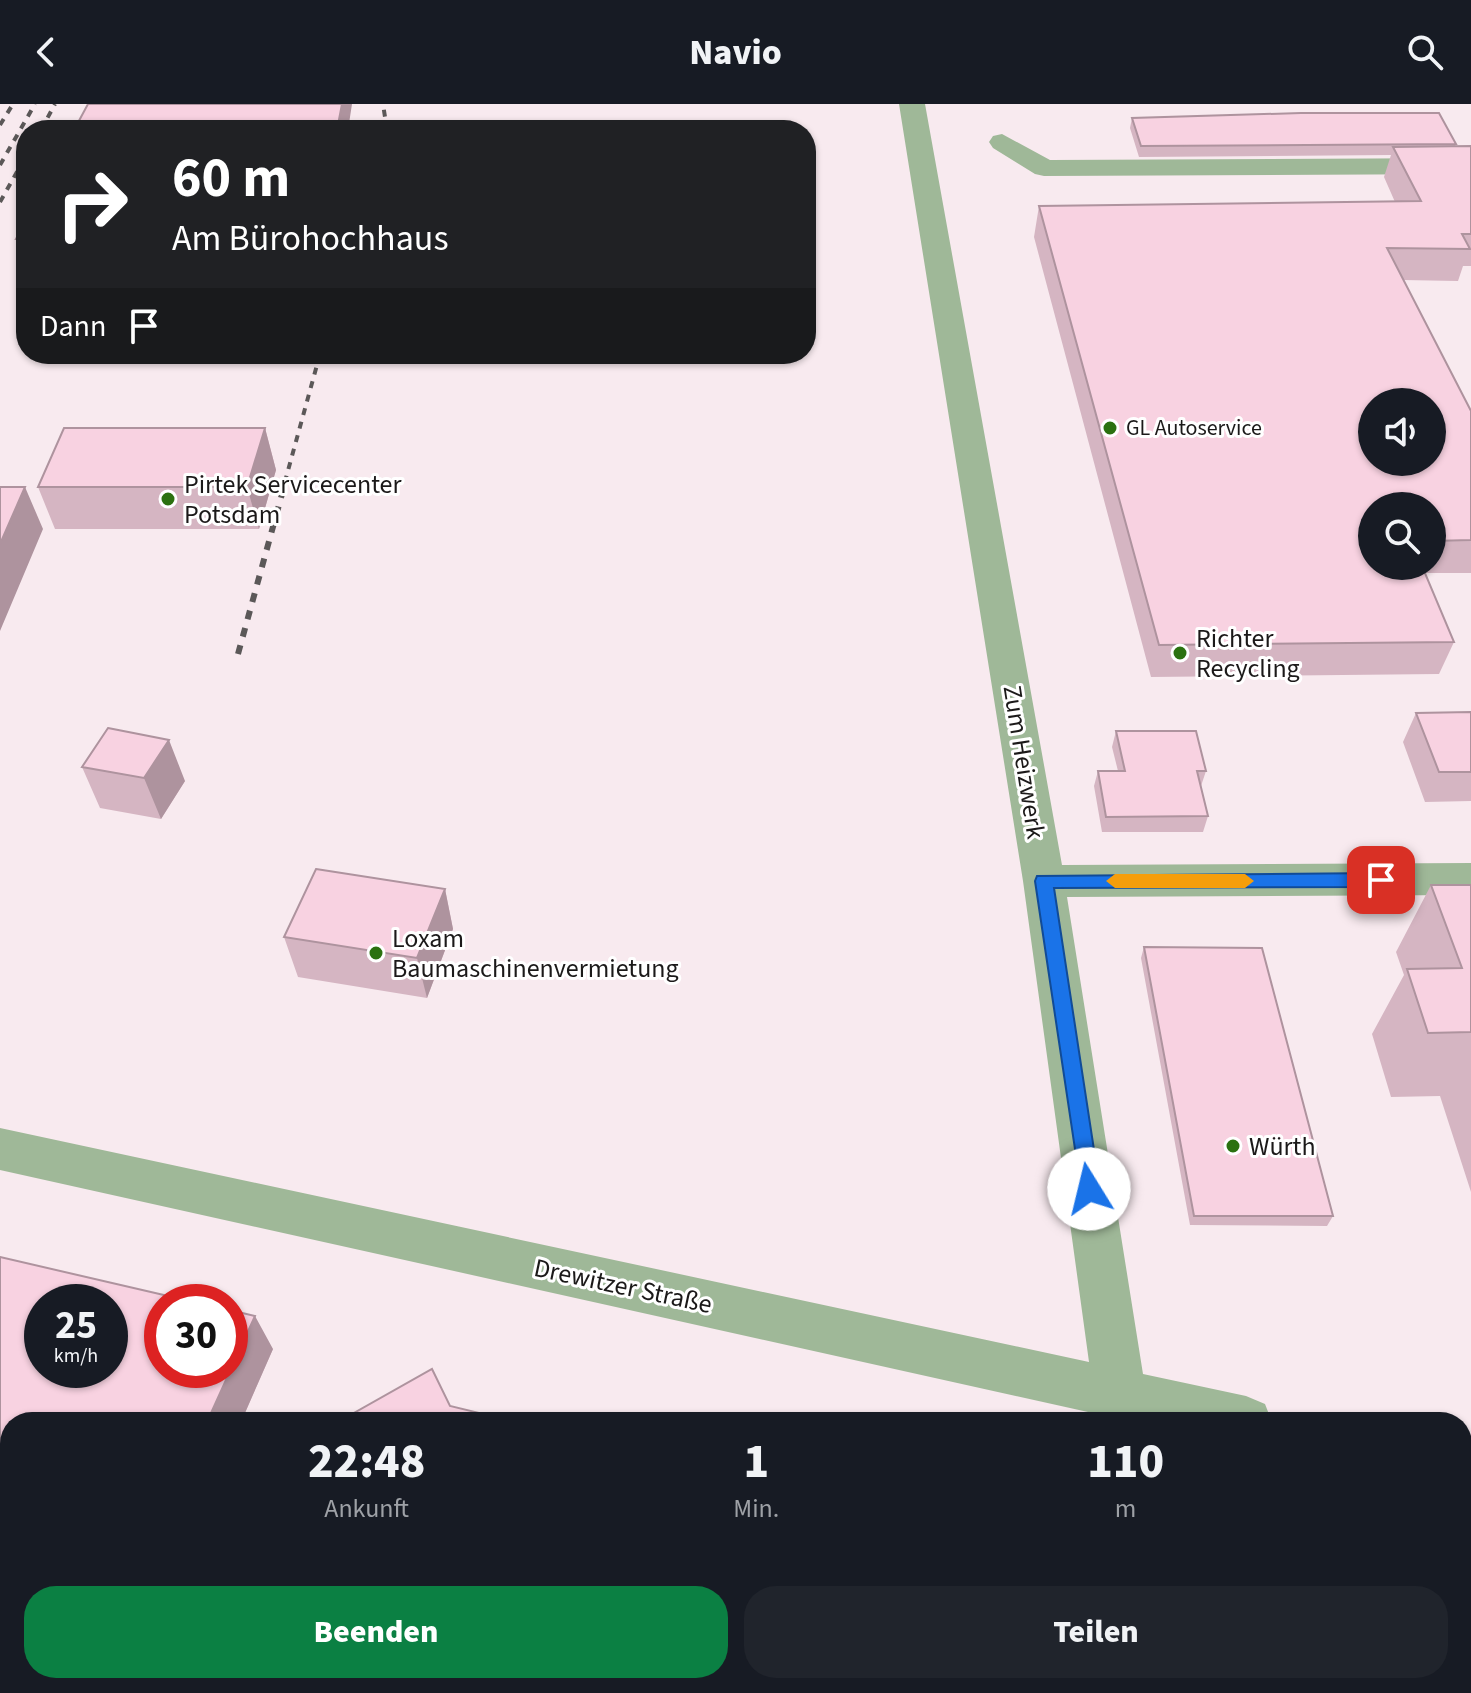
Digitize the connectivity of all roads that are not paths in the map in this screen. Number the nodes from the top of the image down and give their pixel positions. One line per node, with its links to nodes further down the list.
1 (912, 104): 5 (street, Zum Heizwerk)
2 (1002, 142): 3 (street)
3 (1471, 166)
4 (1471, 879): 5 (street)
5 (1044, 881): 7 (street, Zum Heizwerk)
6 (0, 1149): 7 (street, Drewitzer Straße)
7 (1122, 1409): 8 (street, Drewitzer Straße)
8 (1151, 1412)

